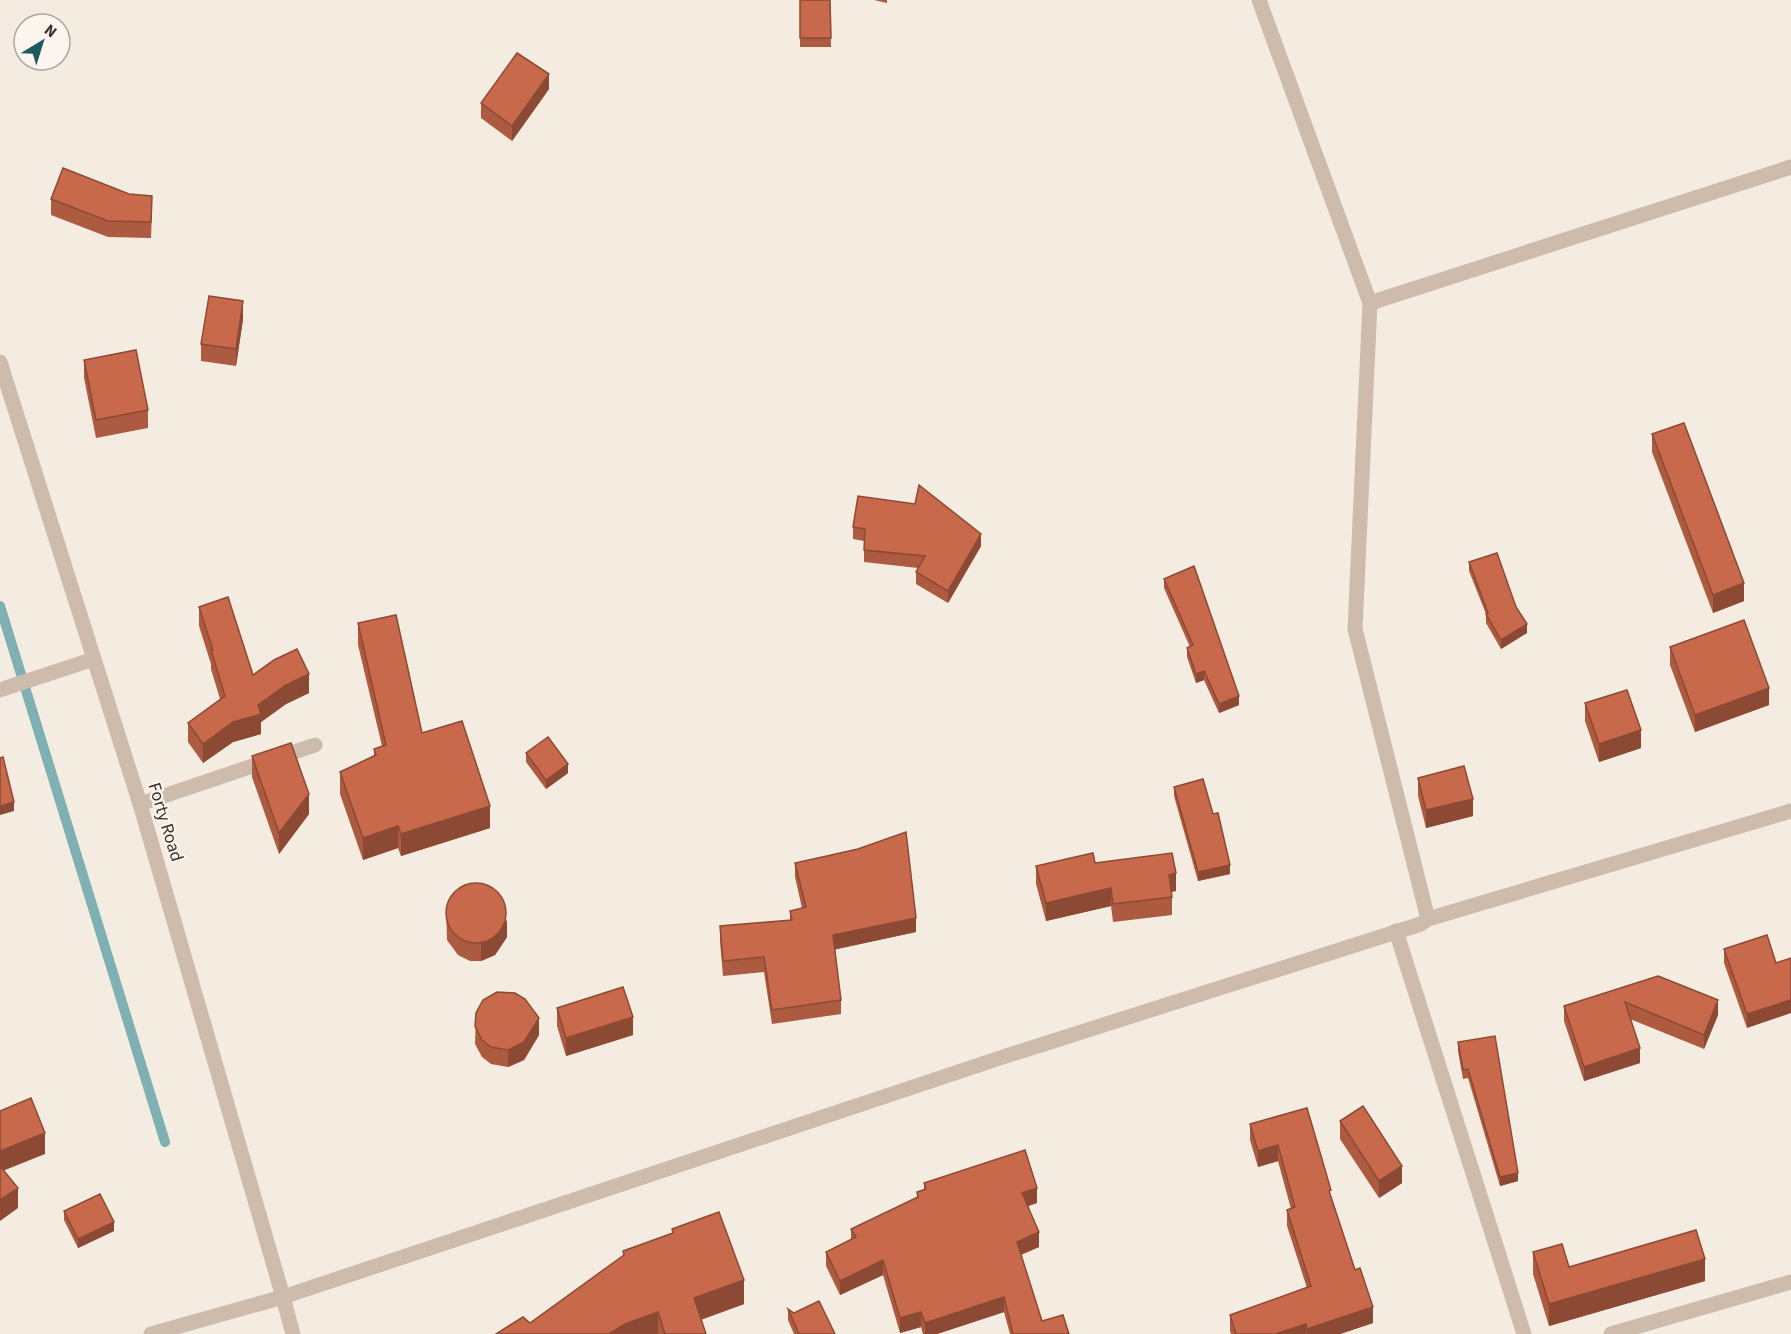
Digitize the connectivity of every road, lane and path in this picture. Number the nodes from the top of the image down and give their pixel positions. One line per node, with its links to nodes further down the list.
1 (1259, 0): 3 (street)
2 (1791, 167): 3 (street)
3 (1370, 303): 10 (street)
4 (0, 362): 5 (street, Forty Road)
5 (94, 659): 6 (street); 8 (street, Forty Road)
6 (0, 690)
7 (315, 745): 8 (street)
8 (140, 804): 13 (street, Forty Road)
9 (1791, 811): 10 (street)
10 (1428, 919): 11 (street)
11 (1396, 931): 13 (street); 16 (street)
12 (1791, 1282): 17 (street)
13 (283, 1297): 14 (street); 15 (street, Forty Road)
14 (151, 1334)
15 (293, 1334)
16 (1524, 1334)
17 (1611, 1334)

